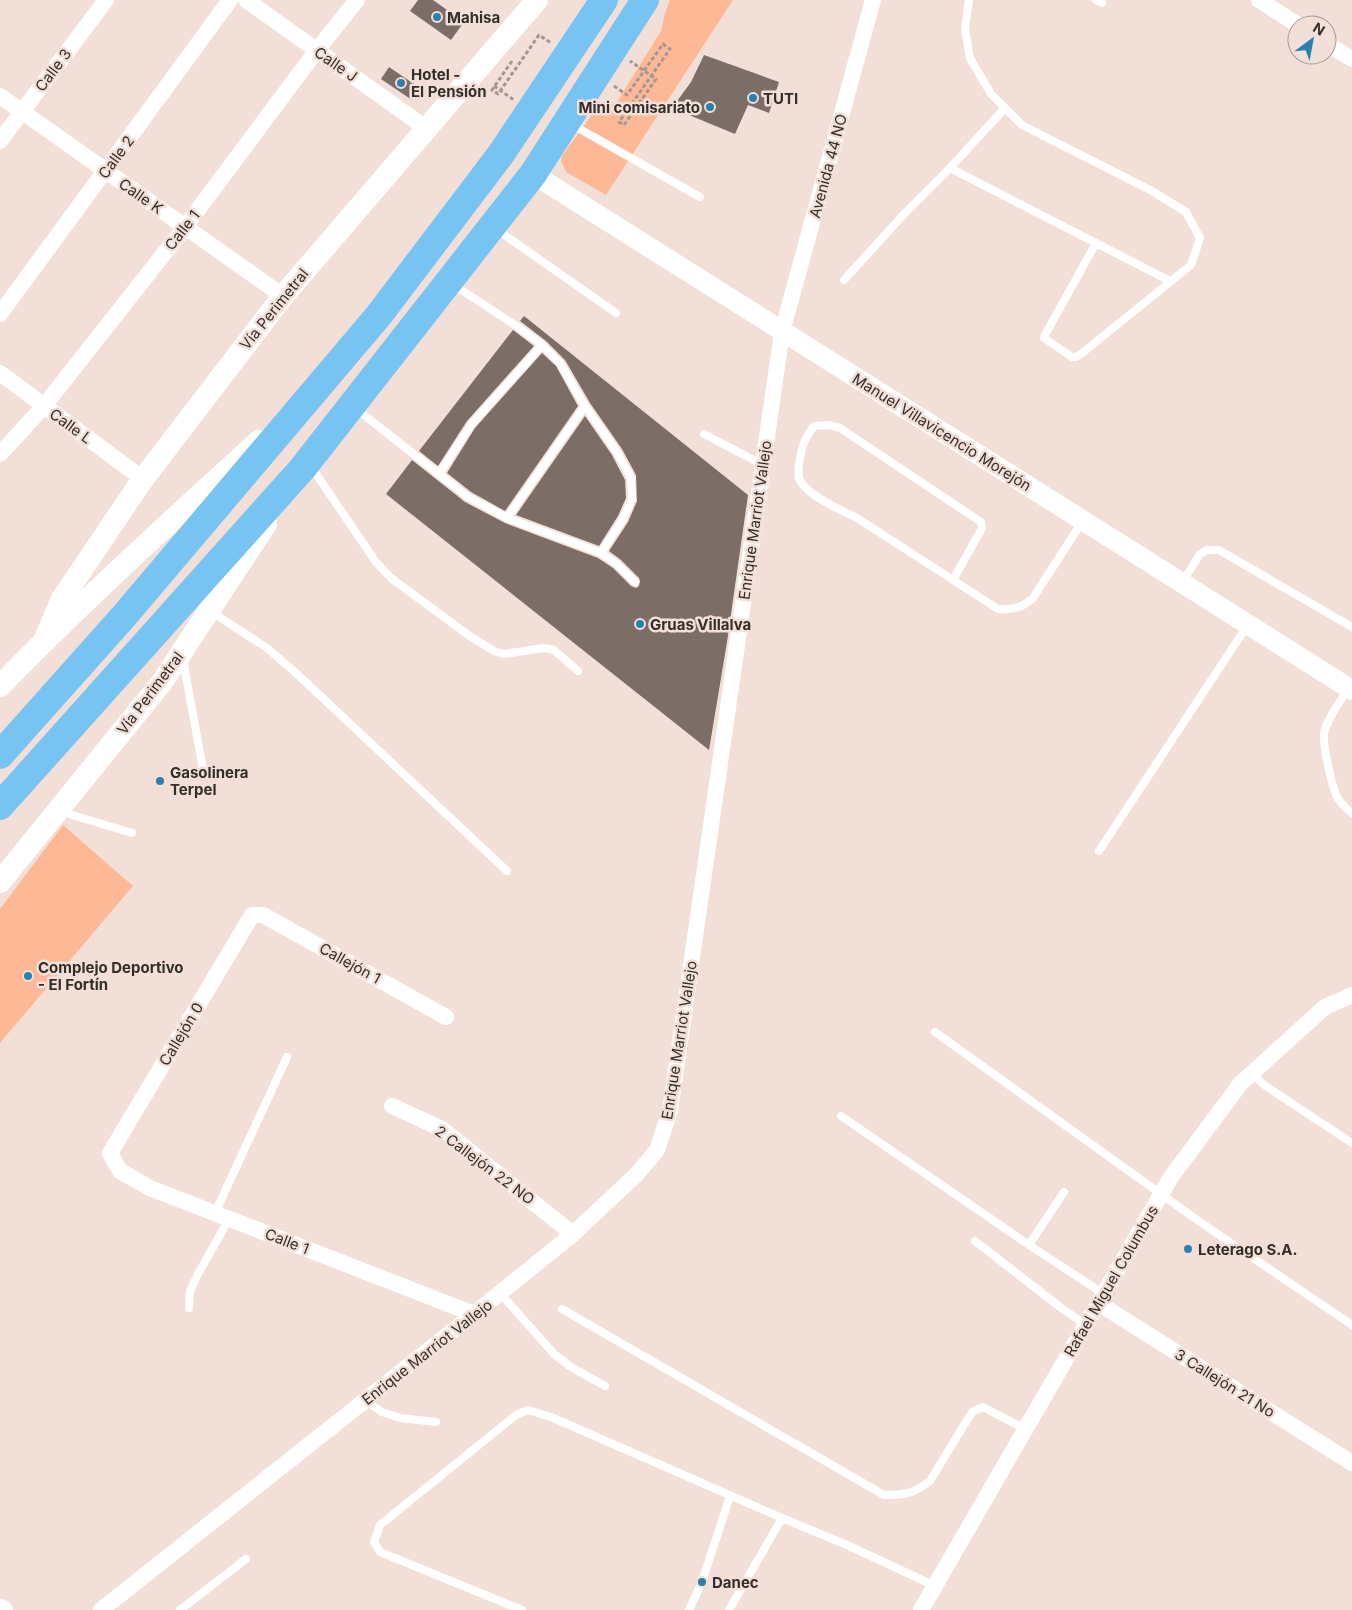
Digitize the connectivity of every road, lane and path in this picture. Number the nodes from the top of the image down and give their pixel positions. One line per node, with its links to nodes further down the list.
1 (106, 0): 22 (street, Calle 3)
2 (230, 0): 28 (street, Calle 2)
3 (246, 0): 15 (street, Calle J)
4 (357, 0): 15 (street, Calle 1)
5 (537, 0): 18 (main road, Vía Perimetral)
6 (593, 0): 13 (highway)
7 (604, 0): 13 (highway, Vía Perimetral)
8 (645, 0): 14 (highway, Vía Perimetral)
9 (873, 0): 40 (street, Avenida 44 NO)
10 (969, 0): 21 (lane)
11 (1259, 0): 12 (street)
12 (1287, 18)
13 (574, 45): 23 (highway, Vía Perimetral)
14 (613, 49): 19 (path); 24 (highway, Vía Perimetral)
15 (317, 50): 25 (street, Calle J); 31 (street, Calle 1)
16 (1337, 50): 17 (street)
17 (1352, 60)
18 (475, 72): 23 (path); 25 (main road, Vía Perimetral)
19 (656, 79)
20 (0, 96): 22 (street, Calle K)
21 (1005, 108): 27 (lane); 35 (lane)
22 (22, 112): 26 (street, Calle 3); 28 (street, Calle K)
23 (530, 112): 43 (highway, Vía Perimetral)
24 (567, 122): 29 (highway, Vía Perimetral); 30 (lane)
25 (426, 128): 37 (main road, Vía Perimetral)
26 (0, 141)
27 (950, 168): 33 (lane); 34 (lane)
28 (106, 171): 31 (street, Calle K); 39 (street, Calle 2)
29 (533, 174): 32 (highway, Vía Perimetral); 40 (street, Manuel Villavicencio Morejón)
30 (700, 197)
31 (185, 227): 37 (street, Calle K); 45 (street, Calle 1)
32 (492, 227): 36 (highway, Vía Perimetral); 38 (lane)
33 (1096, 242): 35 (lane); 35 (lane)
34 (844, 280)
35 (1170, 281)
36 (448, 282): 41 (lane); 44 (highway, Vía Perimetral)
37 (283, 296): 52 (main road, Vía Perimetral)
38 (616, 312)
39 (0, 314)
40 (782, 332): 50 (street, Enrique Marriot Vallejo); 54 (street, Manuel Villavicencio Morejón)
41 (542, 345): 46 (lane); 51 (lane)
42 (0, 373): 45 (street, Calle L)
43 (318, 388): 62 (main road, Vía Perimetral); 67 (highway, Vía Perimetral)
44 (352, 405): 49 (highway, Vía Perimetral); 51 (lane)
45 (44, 406): 48 (street, Calle 1); 52 (street, Calle L)
46 (585, 406): 53 (lane); 55 (lane)
47 (704, 434): 50 (lane)
48 (0, 454)
49 (305, 465): 59 (main road, Vía Perimetral); 64 (lane); 69 (highway, Vía Perimetral)
50 (763, 465): 89 (street, Enrique Marriot Vallejo)
51 (439, 474): 53 (lane)
52 (143, 479): 62 (main road, Vía Perimetral)
53 (507, 518): 55 (lane)
54 (1083, 520): 56 (lane); 58 (street, Manuel Villavicencio Morejón)
55 (601, 553): 57 (lane)
56 (953, 580): 56 (lane)
57 (634, 582)
58 (1182, 583): 60 (street, Manuel Villavicencio Morejón); 61 (lane)
59 (208, 610): 63 (main road, Vía Perimetral); 74 (lane)
60 (1248, 624): 66 (street, Manuel Villavicencio Morejón); 73 (lane)
61 (1352, 627)
62 (44, 641): 65 (main road, Vía Perimetral)
63 (181, 652): 68 (lane); 70 (main road, Vía Perimetral)
64 (578, 671)
65 (0, 686)
66 (1350, 689): 71 (lane)
67 (0, 755)
68 (203, 769)
69 (0, 806)
70 (58, 811): 72 (lane); 75 (main road, Vía Perimetral)
71 (1352, 813)
72 (132, 833)
73 (1099, 851)
74 (507, 871)
75 (0, 882)
76 (252, 915): 78 (street, Callejón 1); 85 (street, Callejón 0)
77 (1352, 995): 81 (street, Rafael Miguel Columbus)
78 (446, 1017)
79 (935, 1032): 87 (lane)
80 (286, 1057): 88 (lane)
81 (1251, 1074): 84 (lane); 87 (street, Rafael Miguel Columbus)
82 (392, 1106): 89 (street, 2 Callejón 22 NO)
83 (841, 1116): 91 (lane)
84 (1352, 1143)
85 (110, 1153): 88 (street, Calle 1)
86 (1064, 1192): 91 (lane)
87 (1162, 1194): 93 (street, Rafael Miguel Columbus); 98 (lane)
88 (222, 1216): 94 (lane); 96 (street, Calle 1)
89 (573, 1234): 92 (street, Enrique Marriot Vallejo)
90 (975, 1241): 97 (lane)
91 (1029, 1246): 93 (lane)
92 (500, 1293): 96 (street, Enrique Marriot Vallejo); 99 (lane)
93 (1101, 1298): 97 (street, Rafael Miguel Columbus); 103 (street, 3 Callejón 21 No)
94 (189, 1308)
95 (562, 1309): 102 (lane)
96 (474, 1314): 100 (street, Enrique Marriot Vallejo)
97 (1086, 1325): 102 (street, Rafael Miguel Columbus)
98 (1352, 1325)
99 (605, 1386)
100 (366, 1401): 101 (lane); 108 (street, Enrique Marriot Vallejo)
101 (436, 1422)
102 (1025, 1429): 107 (street, Rafael Miguel Columbus)
103 (1352, 1463)
104 (730, 1496): 105 (lane); 110 (lane); 111 (lane)
105 (782, 1518): 107 (lane); 112 (lane)
106 (246, 1559): 109 (lane)
107 (935, 1586): 113 (street, Rafael Miguel Columbus)
108 (101, 1610)
109 (180, 1610)
110 (522, 1610)
111 (689, 1610)
112 (729, 1610)
113 (921, 1610)

